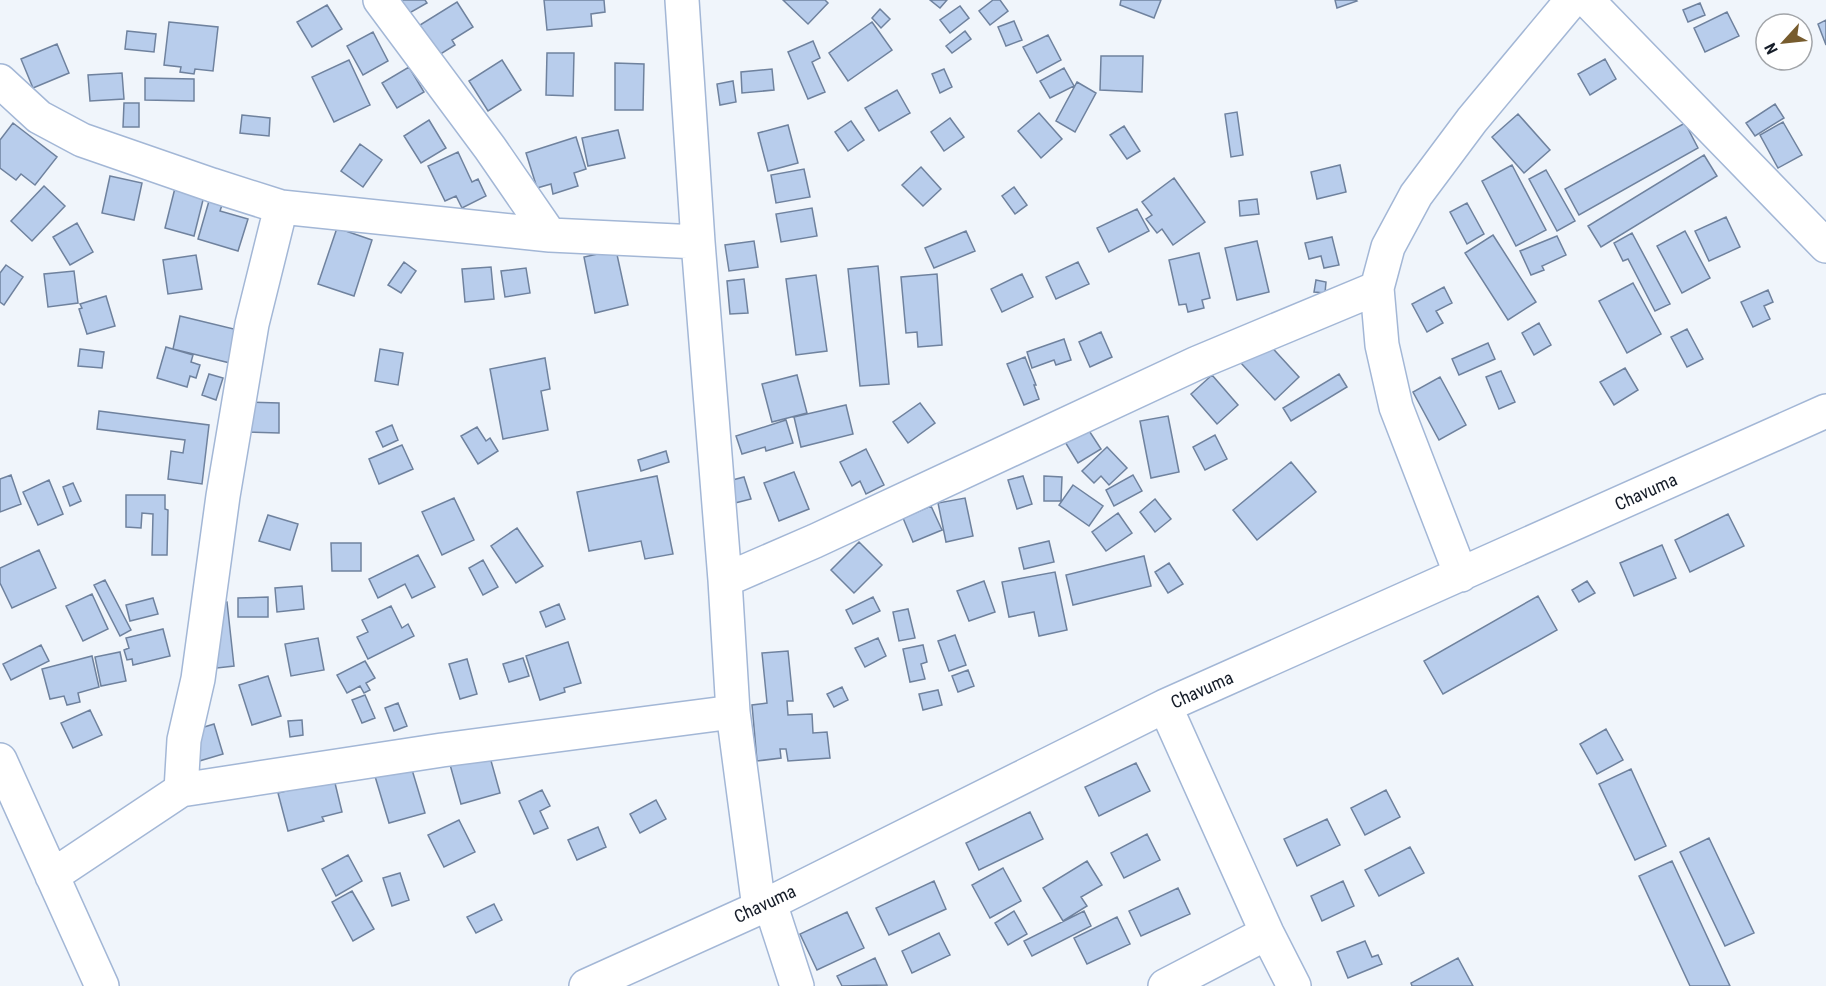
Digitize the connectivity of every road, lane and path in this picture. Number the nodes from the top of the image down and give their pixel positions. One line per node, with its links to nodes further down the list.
1 (380, 0): 7 (street)
2 (682, 0): 8 (street)
3 (1572, 0): 10 (street)
4 (1587, 0): 9 (street)
5 (0, 81): 6 (street)
6 (281, 207): 7 (street); 17 (street)
7 (550, 235): 8 (street)
8 (698, 242): 13 (street)
9 (1826, 246)
10 (1377, 288): 12 (street); 13 (street)
11 (1826, 411): 12 (street, Chavuma)
12 (1461, 575): 14 (street, Chavuma)
13 (725, 580): 15 (street)
14 (1165, 706): 19 (street, Chavuma); 20 (street)
15 (733, 712): 17 (street); 19 (street)
16 (0, 760): 18 (street)
17 (181, 790): 18 (street)
18 (52, 876): 21 (street)
19 (764, 905): 22 (street, Chavuma); 23 (street)
20 (1267, 933): 24 (street); 25 (street)
21 (102, 986)
22 (585, 986)
23 (797, 986)
24 (1165, 986)
25 (1294, 986)

